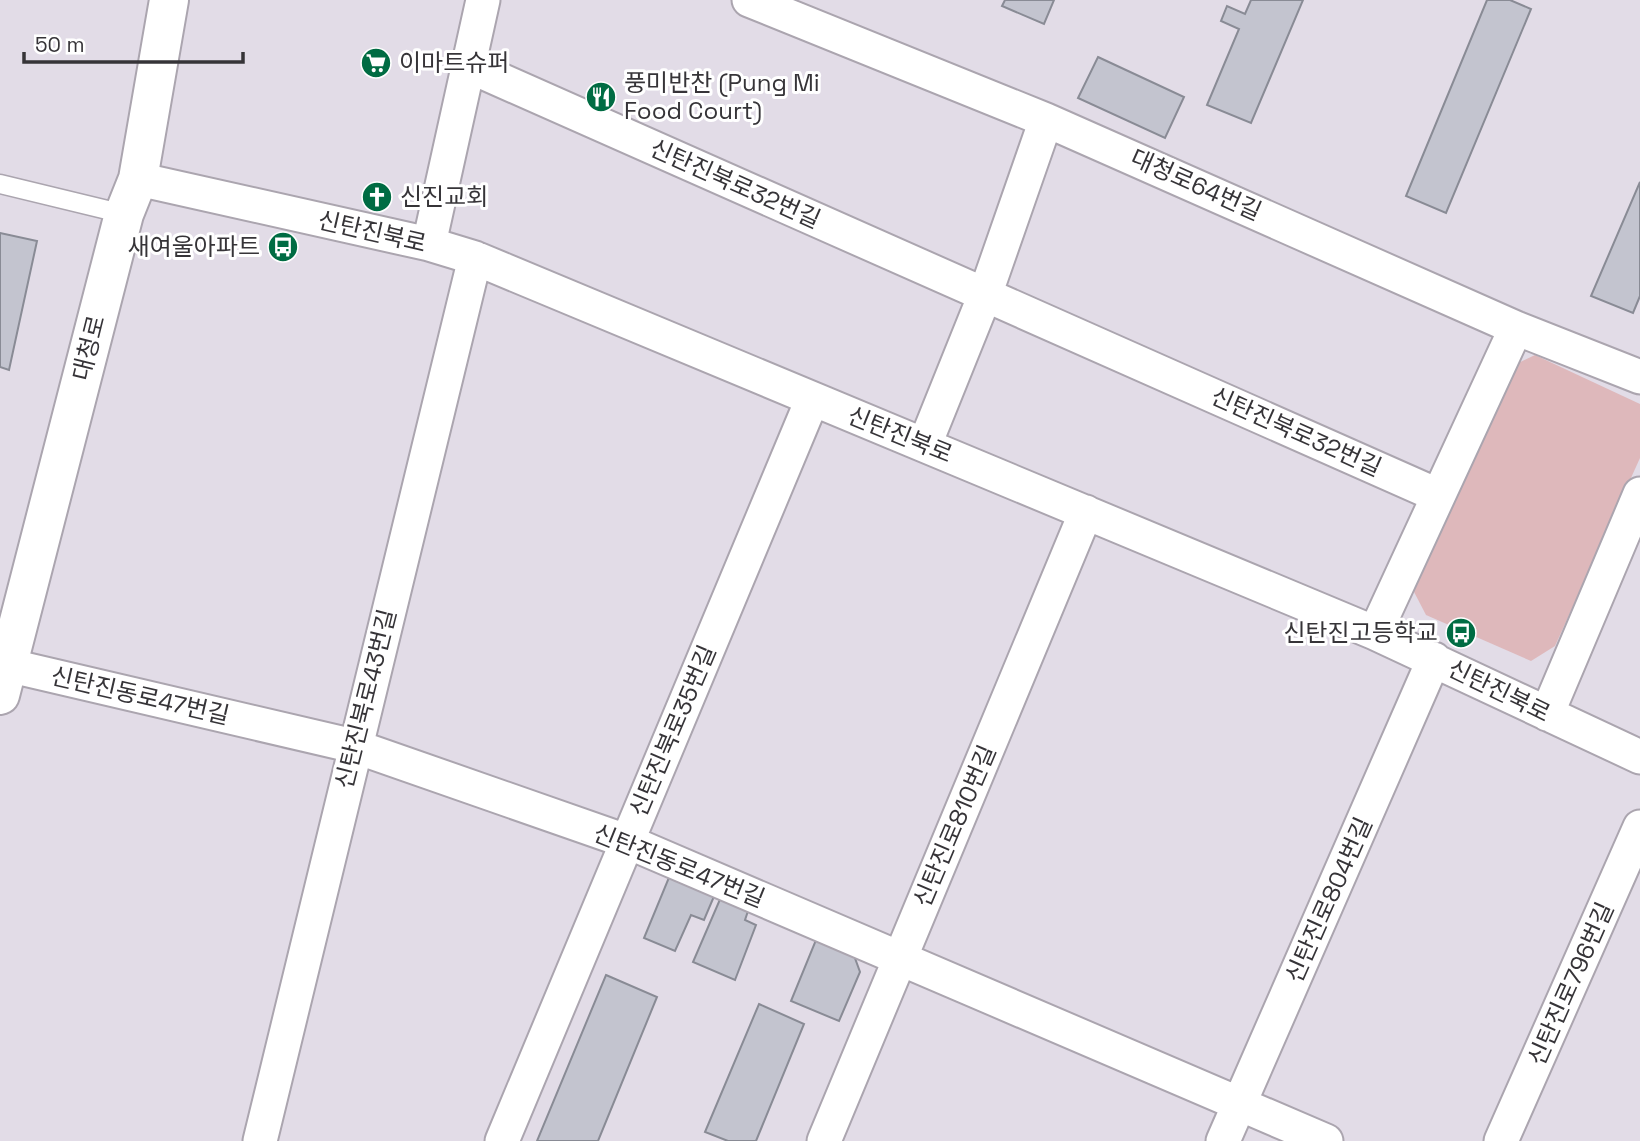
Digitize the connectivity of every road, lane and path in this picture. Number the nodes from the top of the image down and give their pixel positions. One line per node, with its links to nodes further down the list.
1 (169, 0): 6 (main road, 대청로)
2 (483, 0): 4 (street)
3 (749, 0): 5 (street, 대청로64번길)
4 (469, 66): 9 (street); 11 (street, 신탄진북로32번길)
5 (1046, 120): 11 (street); 12 (street, 대청로64번길)
6 (138, 179): 8 (main road, 대청로); 9 (street, 신탄진북로)
7 (0, 184): 8 (lane)
8 (124, 214): 21 (main road, 대청로)
9 (429, 244): 10 (street, 신탄진북로)
10 (475, 258): 14 (street, 신탄진북로); 23 (street, 신탄진북로43번길)
11 (985, 295): 15 (street); 17 (street, 신탄진북로32번길)
12 (1517, 328): 13 (street, 대청로64번길); 17 (street)
13 (1640, 377)
14 (812, 400): 15 (street, 신탄진북로); 26 (street, 신탄진북로35번길)
15 (925, 444): 18 (street, 신탄진북로)
16 (1640, 494): 22 (street)
17 (1437, 495): 19 (street)
18 (1086, 512): 19 (street, 신탄진북로); 27 (street, 신탄진로810번길)
19 (1375, 634): 20 (street, 신탄진북로)
20 (1434, 659): 22 (street, 신탄진북로); 28 (street, 신탄진로804번길)
21 (2, 674): 23 (street, 신탄진동로47번길)
22 (1547, 714): 24 (street, 신탄진북로)
23 (354, 746): 26 (street, 신탄진동로47번길); 29 (street, 신탄진북로43번길)
24 (1640, 757)
25 (1640, 827): 34 (street, 신탄진로796번길)
26 (626, 841): 27 (street, 신탄진동로47번길); 30 (street, 신탄진북로35번길)
27 (900, 959): 28 (street, 신탄진동로47번길); 31 (street, 신탄진로810번길)
28 (1240, 1104): 32 (street, 신탄진로804번길); 33 (street, 신탄진동로47번길)
29 (260, 1141)
30 (502, 1141)
31 (824, 1141)
32 (1223, 1141)
33 (1326, 1141)
34 (1501, 1141)

